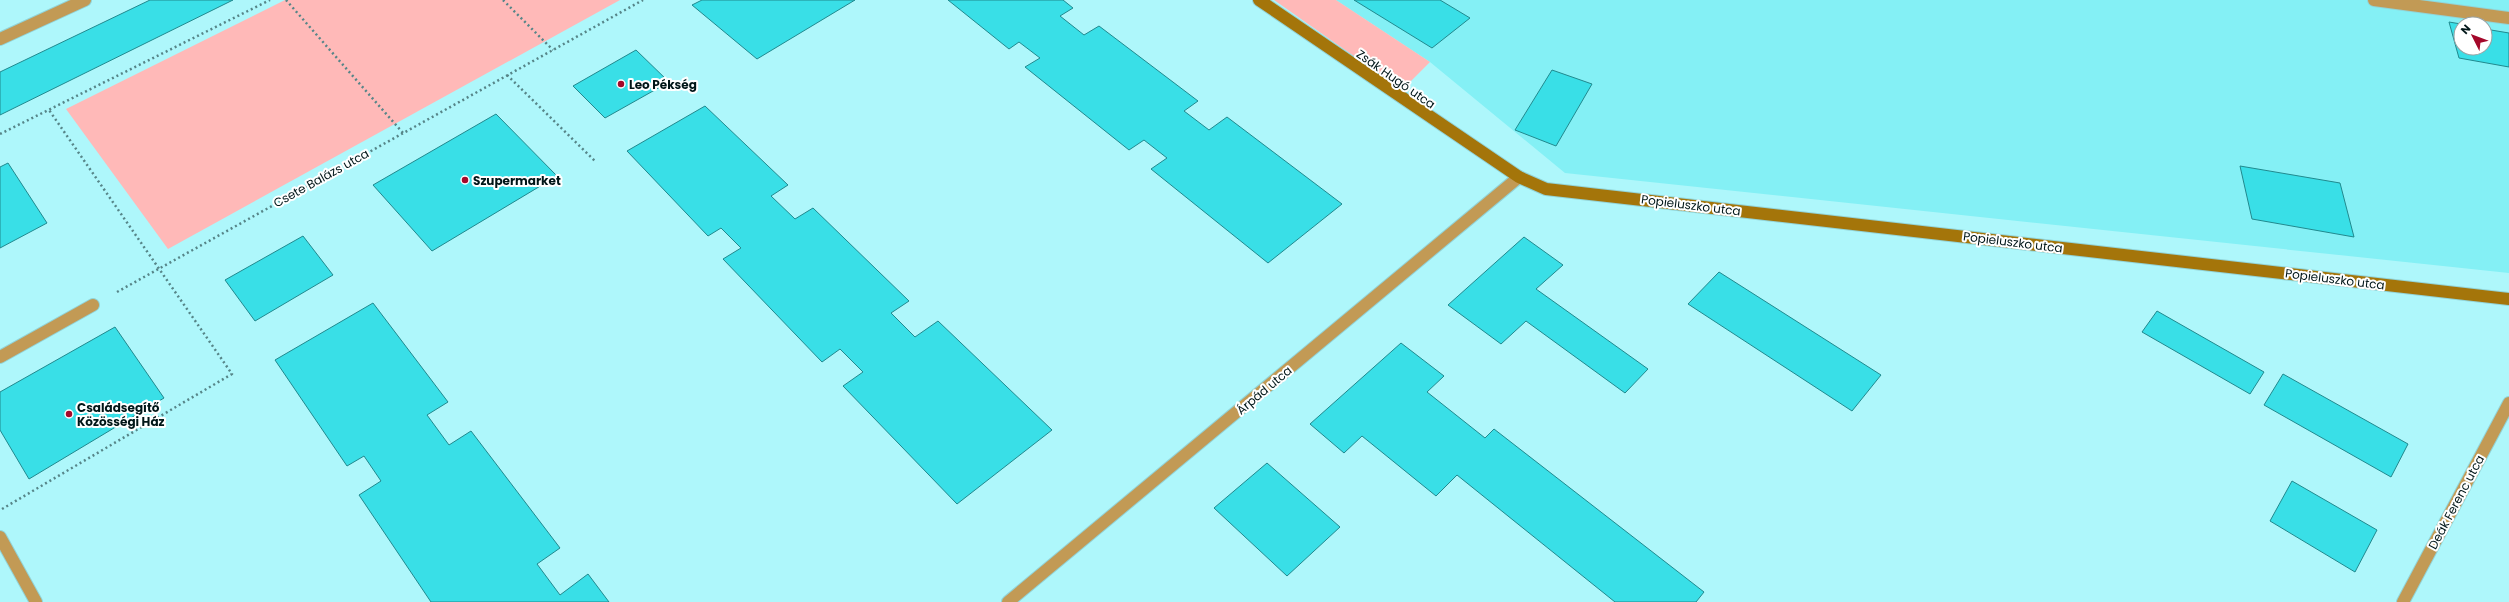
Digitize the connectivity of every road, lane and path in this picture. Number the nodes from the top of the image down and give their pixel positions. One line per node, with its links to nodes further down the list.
1 (85, 0): 9 (street)
2 (270, 0): 12 (path)
3 (286, 0): 13 (path)
4 (503, 0): 10 (path)
5 (642, 0): 10 (path, Csete Balázs utca)
6 (1260, 0): 16 (street, Zsák Hugó utca)
7 (2374, 0): 8 (street)
8 (2509, 18)
9 (0, 39)
10 (553, 50): 11 (path, Csete Balázs utca)
11 (507, 75): 13 (path, Csete Balázs utca); 15 (path)
12 (50, 110): 14 (path); 17 (path)
13 (403, 133): 17 (path, Csete Balázs utca)
14 (0, 134)
15 (595, 160)
16 (1519, 177): 18 (street, Popieluszko utca); 25 (street, Árpád utca)
17 (158, 269): 19 (path, Csete Balázs utca); 22 (path)
18 (2509, 299)
19 (93, 305): 20 (street)
20 (0, 357)
21 (2509, 403): 26 (street, Deák Ferenc utca)
22 (0, 510)
23 (0, 537): 24 (street)
24 (36, 602)
25 (1008, 602)
26 (2403, 602)

